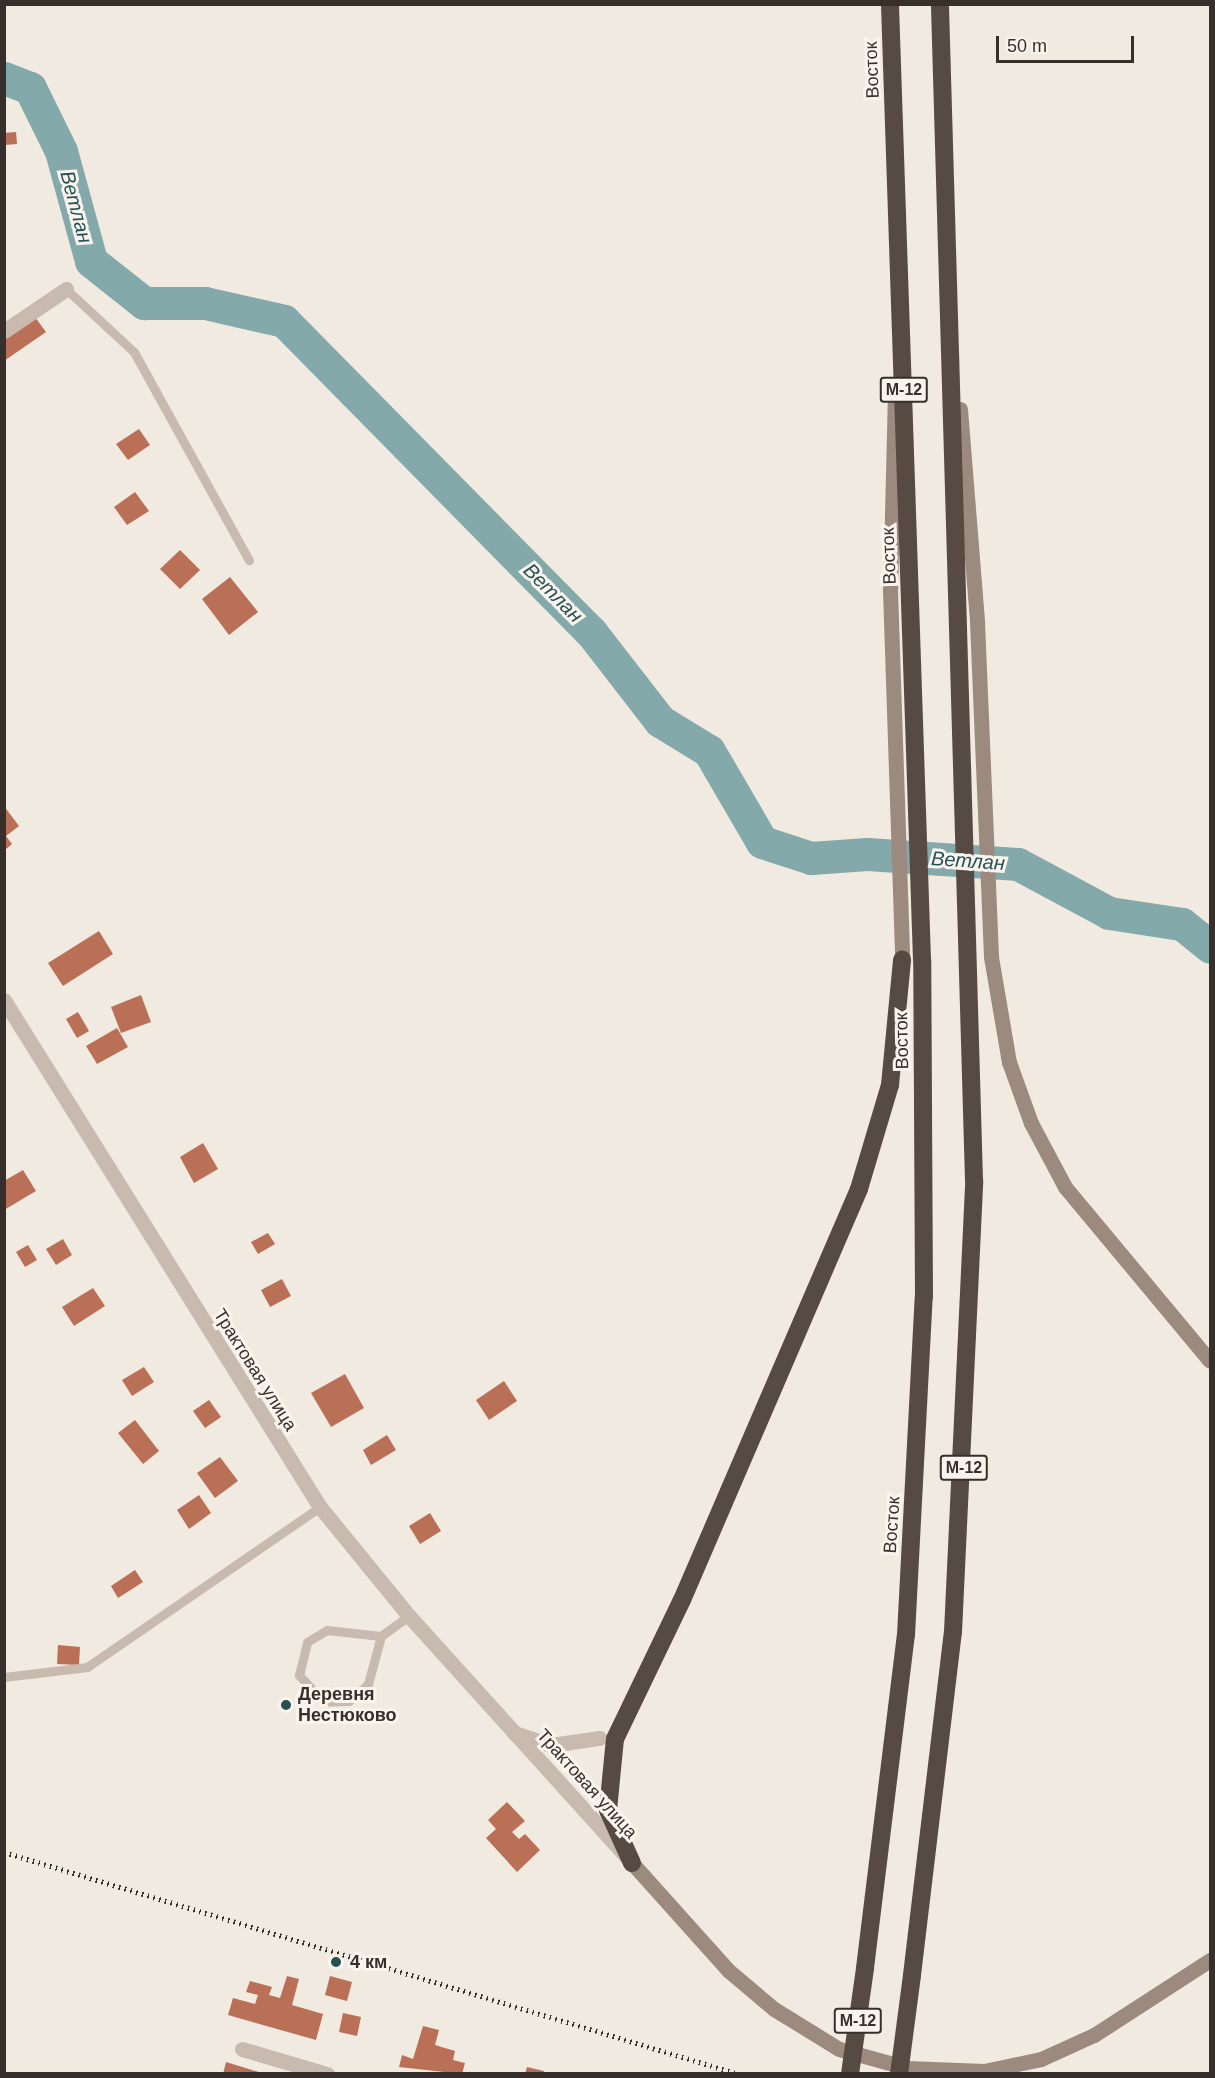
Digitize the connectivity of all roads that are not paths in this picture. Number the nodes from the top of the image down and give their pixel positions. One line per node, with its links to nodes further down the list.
1 (890, 4): 3 (highway, Восток / М-12)
2 (940, 4): 4 (highway, М-12)
3 (900, 258): 8 (main road); 21 (highway, Восток / М-12, bridge)
4 (947, 258): 10 (main road); 22 (highway, М-12, bridge)
5 (66, 289): 6 (street); 7 (lane)
6 (4, 331)
7 (249, 560)
8 (902, 960): 17 (highway)
9 (4, 1000): 11 (street, Трактовая улица)
10 (1210, 1361)
11 (320, 1507): 12 (street, Трактовая улица); 14 (lane)
12 (409, 1616): 13 (lane); 15 (street, Трактовая улица)
13 (381, 1636): 13 (lane)
14 (4, 1677)
15 (513, 1732): 16 (street, Трактовая улица); 17 (street, Трактовая улица)
16 (598, 1738)
17 (632, 1863): 18 (main road)
18 (1210, 1960)
19 (242, 2049): 20 (street)
20 (327, 2073)
21 (850, 2073)
22 (898, 2073)

